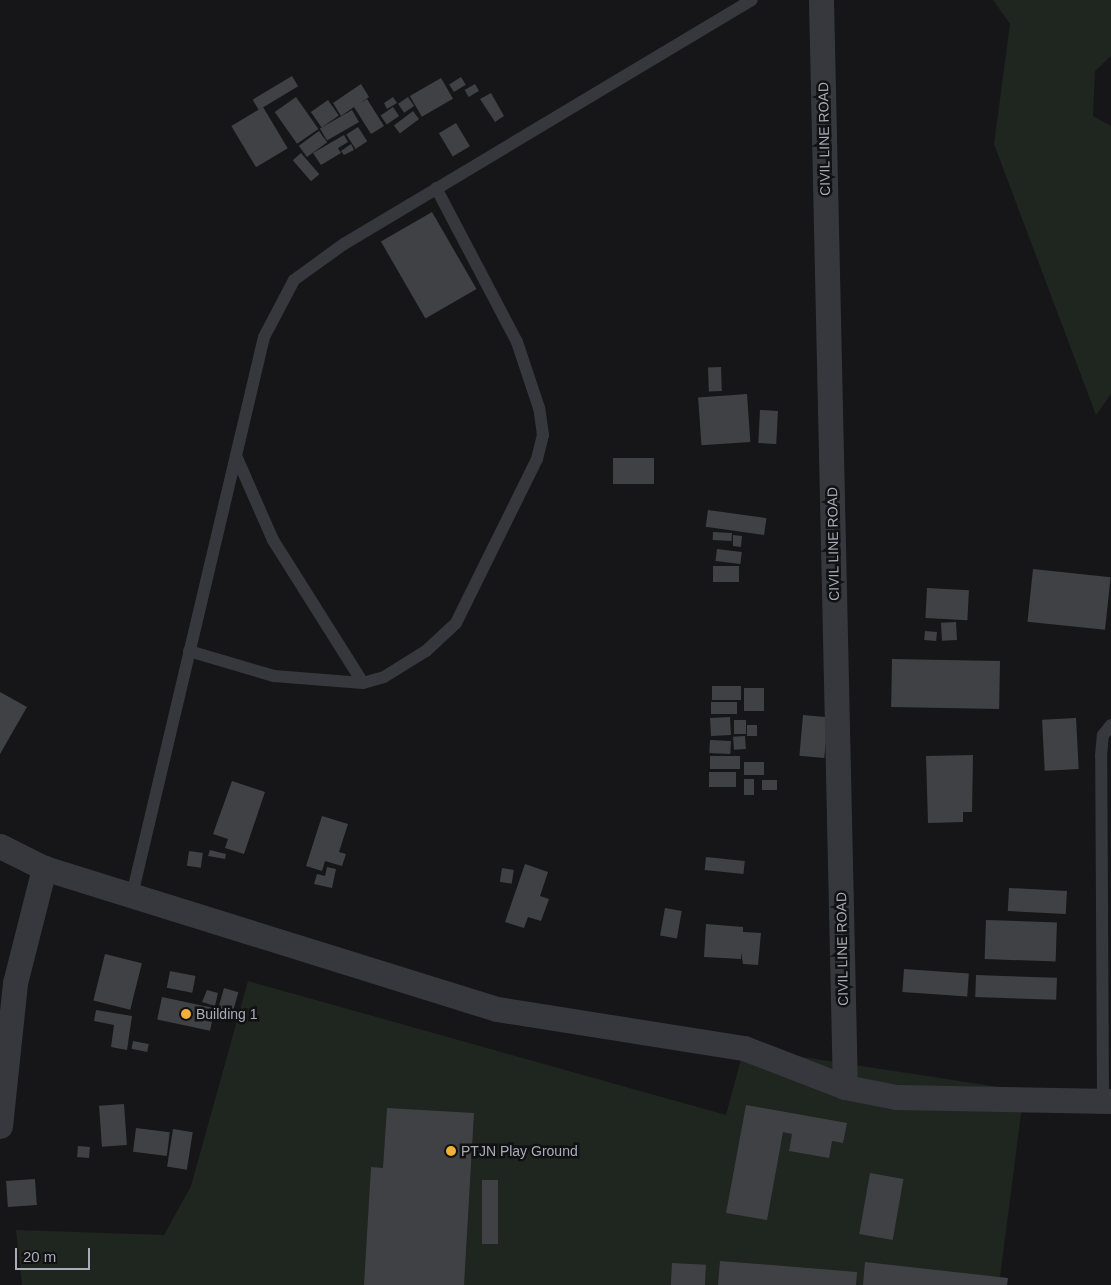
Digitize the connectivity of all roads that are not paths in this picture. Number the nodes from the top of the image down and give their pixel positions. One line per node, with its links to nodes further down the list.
1 (752, 0): 3 (lane)
2 (821, 0): 11 (street, CIVIL LINE ROAD)
3 (436, 188): 4 (lane); 6 (lane)
4 (237, 458): 5 (lane); 6 (lane)
5 (189, 651): 6 (lane); 10 (lane)
6 (363, 683)
7 (1111, 725): 12 (lane)
8 (0, 846): 9 (street)
9 (44, 868): 10 (street); 13 (street)
10 (132, 895): 11 (street)
11 (845, 1088): 12 (street)
12 (1107, 1100)
13 (0, 1126)

